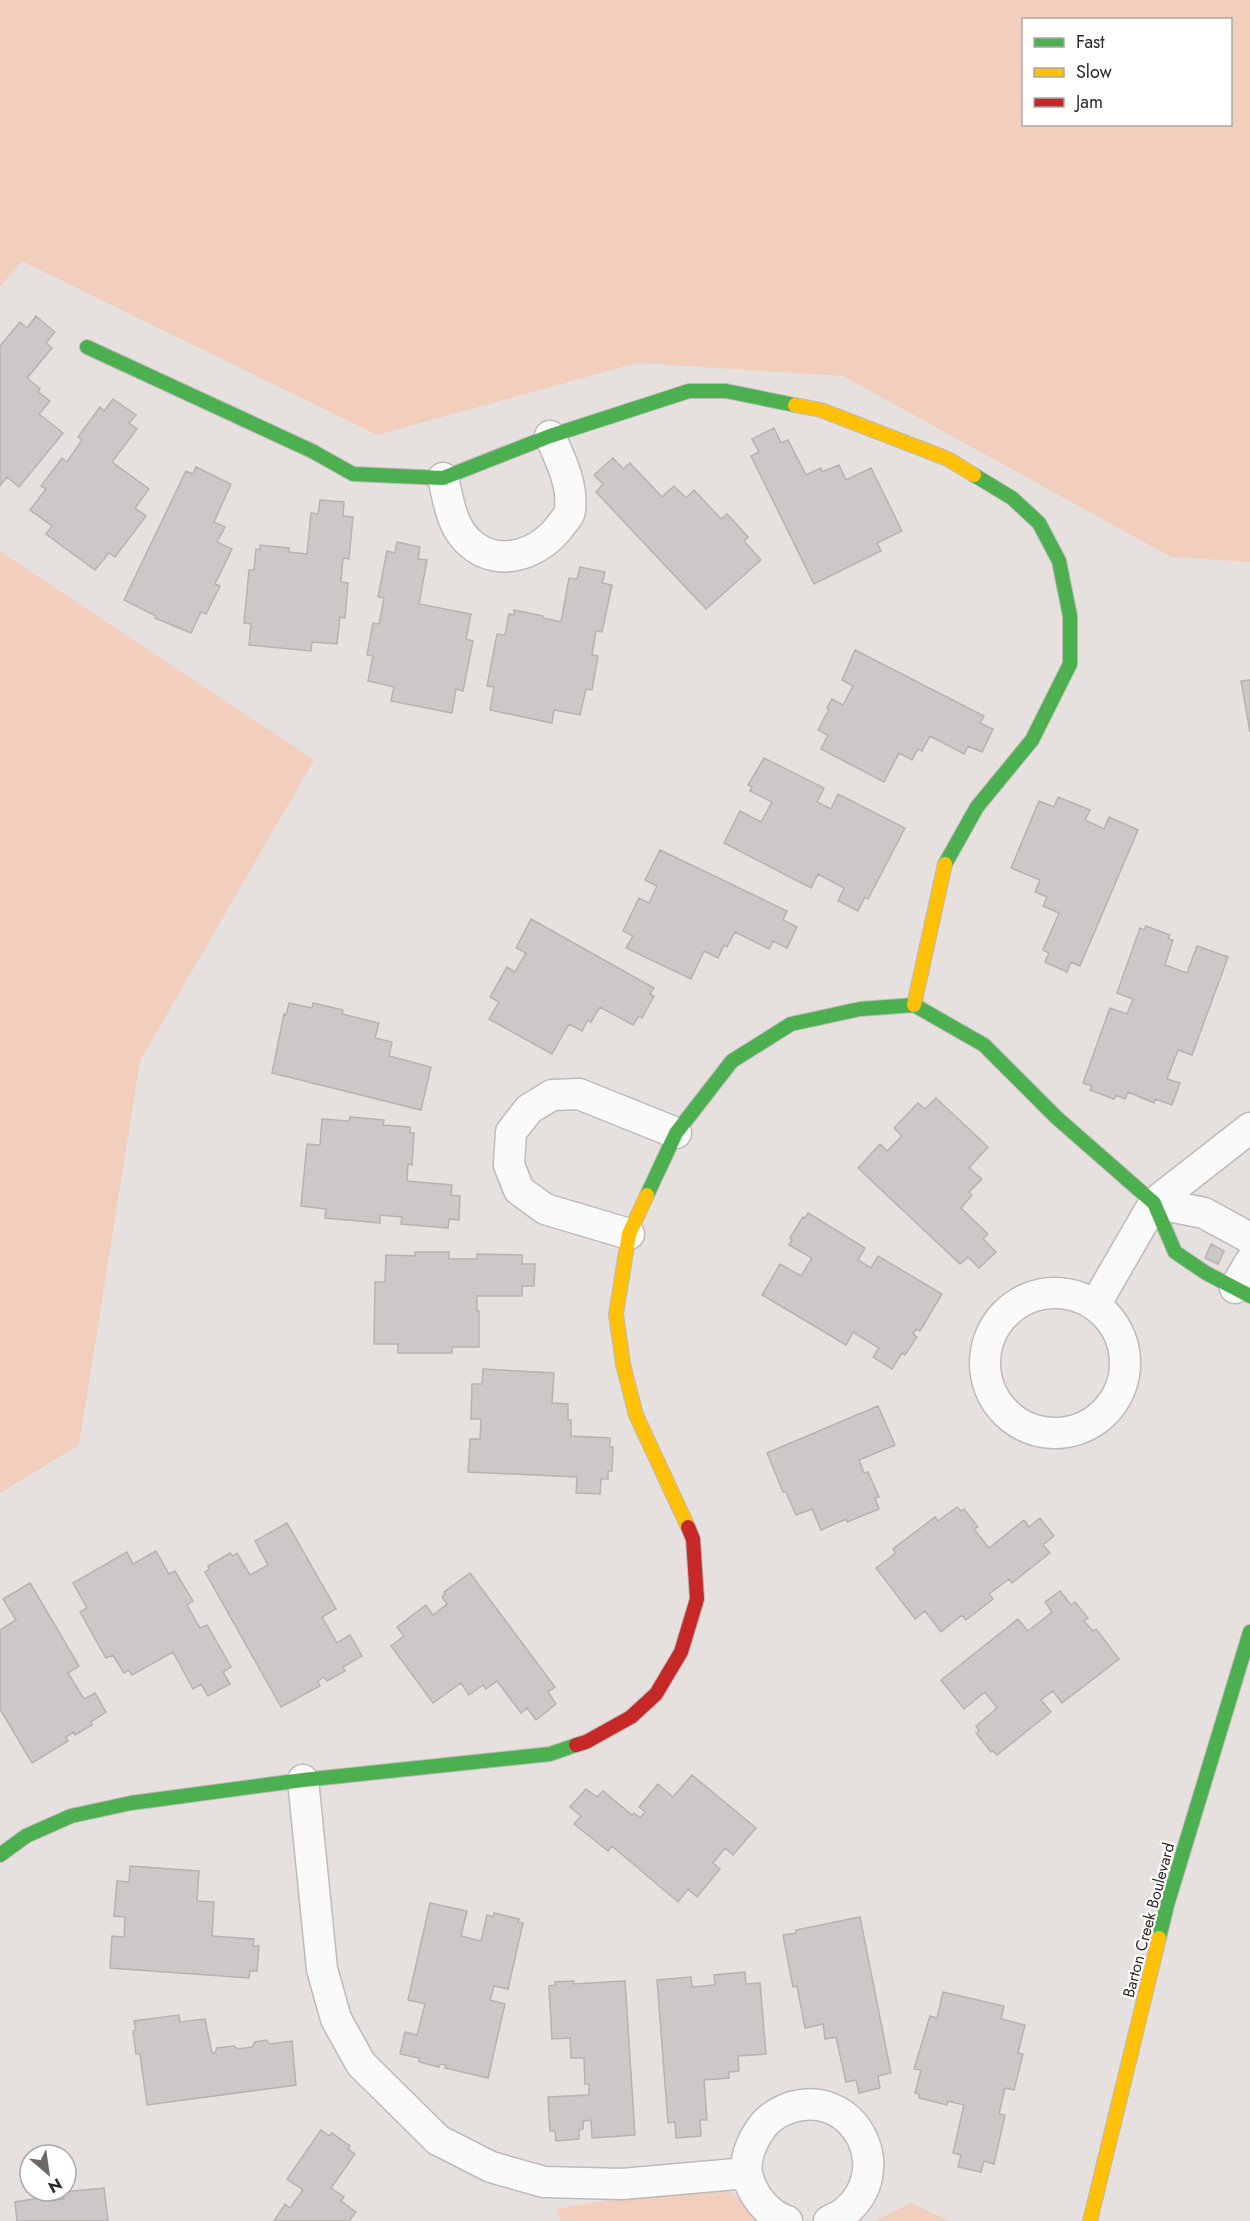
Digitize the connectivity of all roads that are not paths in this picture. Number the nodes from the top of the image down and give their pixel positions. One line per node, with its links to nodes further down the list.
1 (87, 347): 3 (street)
2 (550, 436): 3 (street); 3 (street); 4 (street)
3 (443, 478)
4 (914, 1005): 6 (street); 7 (street)
5 (1250, 1128): 7 (street)
6 (676, 1133): 8 (street); 8 (street)
7 (1154, 1203): 9 (street); 11 (street); 12 (street)
8 (628, 1234): 14 (street)
9 (1250, 1238)
10 (1250, 1262): 11 (street)
11 (1243, 1292)
12 (1095, 1305): 12 (street)
13 (1250, 1632): 19 (street, Barton Creek Boulevard)
14 (303, 1780): 15 (street); 16 (street)
15 (0, 1855)
16 (747, 2173): 17 (street); 18 (street)
17 (787, 2221)
18 (829, 2221)
19 (1090, 2221)

